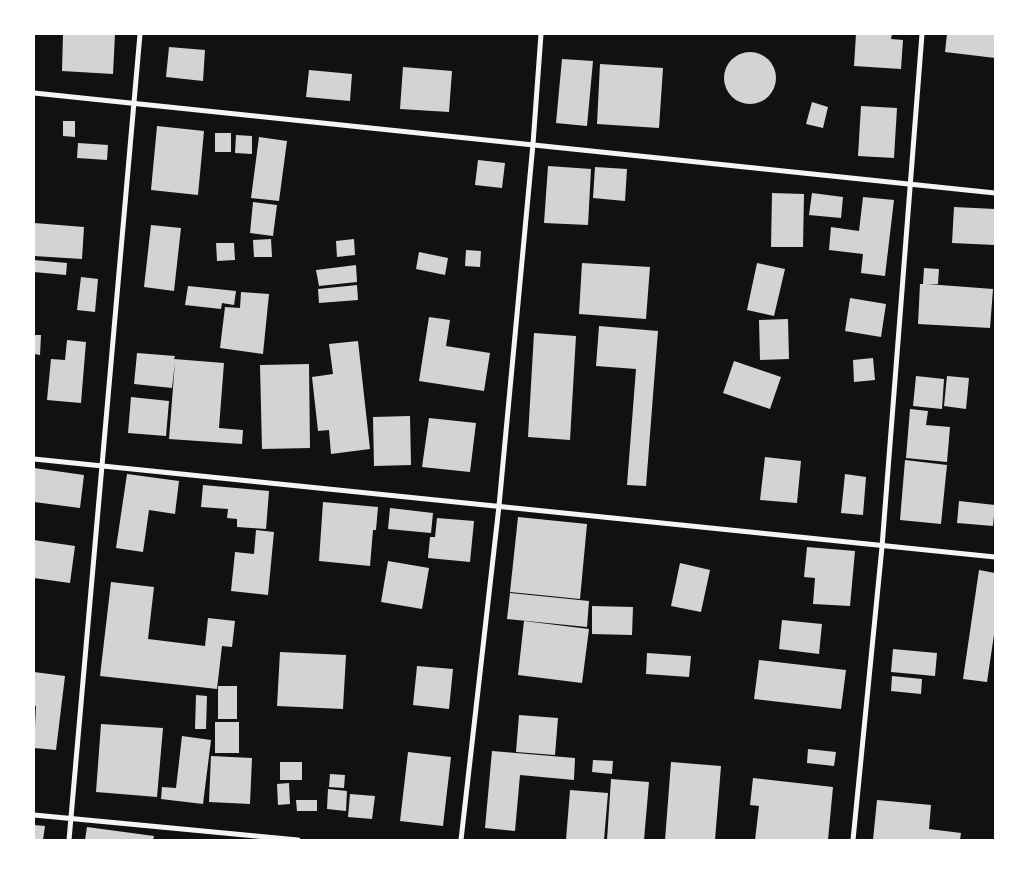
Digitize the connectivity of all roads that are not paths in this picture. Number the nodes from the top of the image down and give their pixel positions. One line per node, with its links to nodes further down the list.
1 (140, 34): 5 (street)
2 (541, 34): 6 (street)
3 (922, 34): 7 (street)
4 (34, 93): 5 (street)
5 (133, 104): 6 (street); 10 (street)
6 (533, 144): 7 (street); 11 (street)
7 (910, 184): 8 (street); 12 (street)
8 (995, 193)
9 (34, 458): 10 (street)
10 (103, 466): 11 (street); 15 (street)
11 (499, 506): 12 (street); 18 (street)
12 (882, 547): 13 (street); 19 (street)
13 (995, 557)
14 (34, 815): 15 (street)
15 (72, 819): 16 (street); 17 (street)
16 (69, 840)
17 (298, 840)
18 (462, 840)
19 (852, 840)

